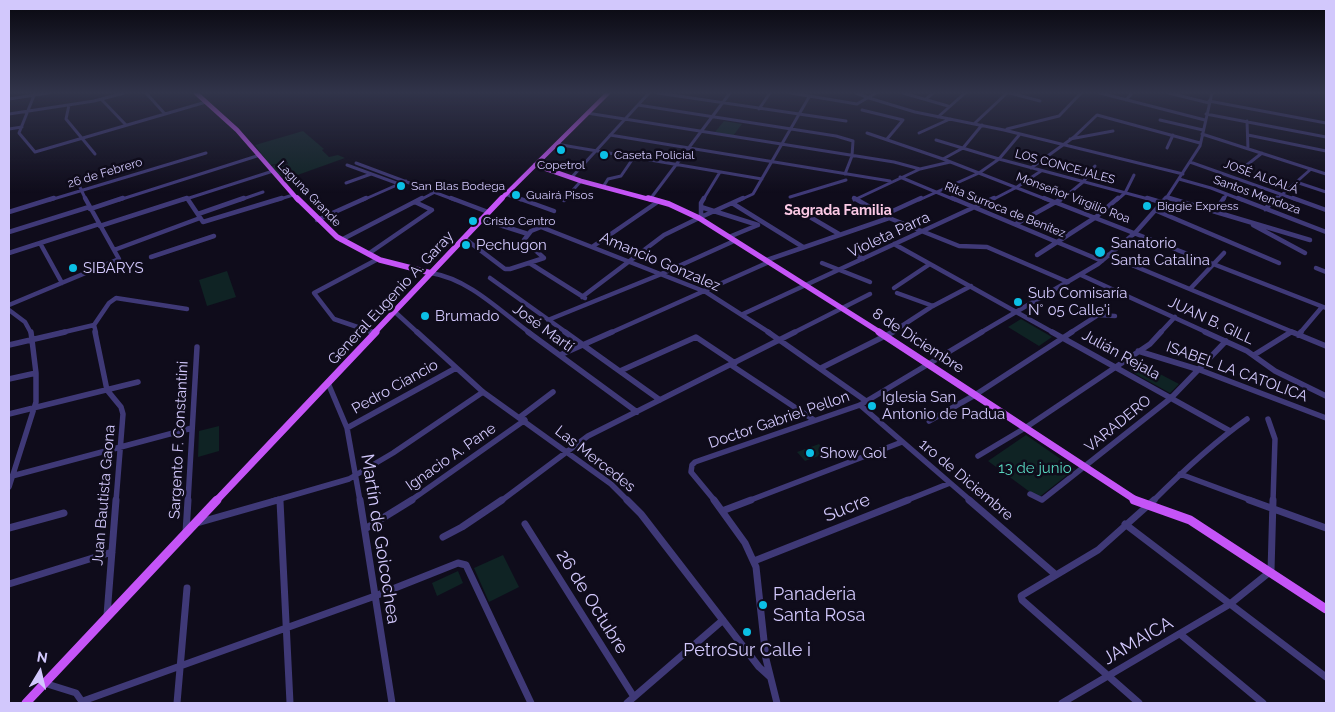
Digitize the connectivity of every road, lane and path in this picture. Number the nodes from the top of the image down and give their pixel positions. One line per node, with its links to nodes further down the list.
1 (72, 126): 35 (street)
2 (122, 126): 35 (street)
3 (233, 126): 52 (main road, Laguna Grande)
4 (574, 126): 40 (main road, General Eugenio A. Garay)
5 (617, 126): 30 (street)
6 (667, 126): 26 (street)
7 (705, 126): 26 (street)
8 (772, 126): 23 (street)
9 (792, 126): 23 (street)
10 (896, 126): 36 (street)
11 (934, 126): 29 (street)
12 (981, 126): 44 (street)
13 (987, 126): 24 (street)
14 (1019, 126): 24 (street)
15 (1086, 126): 37 (street)
16 (1139, 126): 32 (street)
17 (1182, 126): 27 (street)
18 (1203, 126): 27 (street, Doctor Gabriel Pellon)
19 (1247, 126): 33 (street)
20 (1269, 126): 34 (street)
21 (22, 127): 22 (street); 35 (street)
22 (9, 129)
23 (790, 129): 41 (street); 53 (street)
24 (1004, 130): 31 (street)
25 (1113, 130): 37 (street)
26 (701, 132): 41 (street); 43 (street)
27 (1202, 132): 39 (street, Doctor Gabriel Pellon); 46 (street)
28 (867, 133): 36 (street, Monseñor Virgilio Roa)
29 (919, 133)
30 (610, 134): 43 (street); 47 (street)
31 (1020, 134): 42 (street); 56 (street, LOS CONCEJALES)
32 (1172, 135): 39 (street); 45 (street)
33 (1248, 135): 46 (street); 48 (street)
34 (1326, 137)
35 (82, 138): 51 (street)
36 (887, 139): 55 (street, Monseñor Virgilio Roa)
37 (1070, 139): 42 (street)
38 (936, 140): 44 (street, LOS CONCEJALES)
39 (1200, 143): 59 (street, Doctor Gabriel Pellon)
40 (556, 144): 47 (street); 61 (main road, General Eugenio A. Garay)
41 (782, 144): 53 (street); 57 (street)
42 (1063, 144): 65 (street); 77 (street)
43 (689, 148): 57 (street); 62 (street)
44 (963, 148): 55 (street); 56 (street, LOS CONCEJALES)
45 (1167, 148)
46 (1248, 149): 50 (street)
47 (595, 150): 54 (street); 80 (street)
48 (1326, 152)
49 (206, 153): 94 (street, 26 de Febrero)
50 (1262, 153): 66 (street); 68 (street)
51 (95, 154)
52 (260, 155): 70 (main road, Laguna Grande); 115 (street)
53 (852, 156): 67 (street); 76 (street)
54 (634, 157): 62 (street); 92 (street)
55 (944, 159): 58 (street, Monseñor Virgilio Roa)
56 (999, 159): 65 (street, LOS CONCEJALES); 74 (street, LOS CONCEJALES)
57 (772, 161): 73 (street); 82 (street)
58 (950, 162): 67 (street); 74 (street, Monseñor Virgilio Roa)
59 (1190, 162): 77 (street, Doctor Gabriel Pellon); 102 (street, JOSÉ ALCALÁ)
60 (356, 163): 71 (street)
61 (535, 164): 80 (main road, 8 de Diciembre); 100 (main road, General Eugenio A. Garay)
62 (676, 164): 72 (street); 106 (street)
63 (347, 165): 75 (street)
64 (1095, 166): 88 (street)
65 (1031, 168): 69 (street, LOS CONCEJALES)
66 (1243, 168)
67 (920, 169): 81 (street)
68 (1311, 169): 78 (street); 89 (street)
69 (1041, 171): 88 (street, LOS CONCEJALES); 93 (street, Violeta Parra)
70 (273, 172): 103 (main road, Laguna Grande); 105 (street)
71 (383, 172): 75 (street); 85 (street)
72 (720, 172): 82 (street); 114 (street)
73 (831, 172): 76 (street); 104 (street)
74 (979, 173): 93 (street, Monseñor Virgilio Roa); 97 (street, LOS CONCEJALES)
75 (371, 174): 90 (street); 91 (street)
76 (845, 174): 87 (street)
77 (1183, 174): 83 (street, Doctor Gabriel Pellon)
78 (1326, 174)
79 (1134, 175): 99 (street)
80 (571, 178): 86 (main road, 8 de Diciembre)
81 (900, 178): 87 (street); 97 (street, Rita Surroca de Benítez)
82 (762, 179): 111 (street)
83 (1179, 179): 101 (street, Santos Mendoza); 107 (street, Doctor Gabriel Pellon)
84 (78, 181): 94 (street)
85 (406, 181): 91 (street); 96 (street)
86 (582, 181): 92 (main road, 8 de Diciembre); 108 (street)
87 (891, 181): 126 (street)
88 (1083, 182): 99 (street, LOS CONCEJALES); 112 (street)
89 (1296, 182): 98 (street); 102 (street)
90 (346, 184)
91 (399, 184): 132 (street)
92 (603, 187): 106 (main road, 8 de Diciembre)
93 (1017, 187): 112 (street, Monseñor Virgilio Roa); 116 (street, Violeta Parra)
94 (81, 191): 115 (street); 124 (street, 26 de Febrero)
95 (263, 192): 127 (street)
96 (435, 192): 110 (street); 125 (street)
97 (936, 192): 116 (street, Rita Surroca de Benítez); 126 (street, LOS CONCEJALES)
98 (1326, 192)
99 (1124, 193): 113 (street, LOS CONCEJALES); 130 (street)
100 (505, 194): 120 (street); 125 (main road, General Eugenio A. Garay)
101 (1227, 194): 117 (street, Santos Mendoza); 123 (street)
102 (1280, 194): 117 (street); 119 (street, JOSÉ ALCALÁ)
103 (293, 195): 127 (street); 132 (main road, Laguna Grande)
104 (790, 197)
105 (186, 198): 127 (street); 136 (street)
106 (651, 198): 109 (main road, 8 de Diciembre)
107 (1168, 198): 113 (street, Doctor Gabriel Pellon); 123 (street)
108 (564, 200)
109 (659, 201): 128 (main road, 8 de Diciembre); 152 (street)
110 (415, 202): 147 (street); 159 (street)
111 (732, 203): 121 (street); 134 (street)
112 (1057, 203): 130 (street, Monseñor Virgilio Roa); 135 (street)
113 (1164, 203): 122 (street, Doctor Gabriel Pellon)
114 (701, 206): 121 (street); 128 (street)
115 (90, 208): 136 (street); 138 (street)
116 (975, 208): 135 (street, Rita Surroca de Benítez); 139 (street, Violeta Parra)
117 (1265, 209): 140 (street, Santos Mendoza)
118 (798, 210): 143 (street)
119 (1326, 210)
120 (554, 211)
121 (713, 211): 128 (street); 137 (street)
122 (1157, 211): 141 (street, Doctor Gabriel Pellon); 169 (street)
123 (1214, 211): 133 (street)
124 (9, 212)
125 (488, 212): 131 (main road, General Eugenio A. Garay)
126 (884, 215): 129 (street)
127 (199, 216): 154 (street)
128 (700, 218): 146 (main road, 8 de Diciembre); 167 (street)
129 (889, 218): 139 (street); 143 (street)
130 (1096, 218): 141 (street, Monseñor Virgilio Roa); 149 (street)
131 (481, 219): 142 (street, Amancio Gonzalez); 145 (main road, General Eugenio A. Garay)
132 (317, 220): 147 (main road, Laguna Grande)
133 (1244, 220): 148 (street); 158 (street)
134 (763, 222): 137 (street); 153 (street)
135 (1016, 224): 149 (street, Rita Surroca de Benítez)
136 (99, 225): 150 (street); 154 (street)
137 (758, 225): 146 (street)
138 (9, 232)
139 (923, 232): 151 (street, Violeta Parra); 181 (street)
140 (1326, 232)
141 (1135, 233): 161 (street, Doctor Gabriel Pellon); 172 (street, Monseñor Virgilio Roa)
142 (528, 234): 152 (street, Amancio Gonzalez); 170 (street)
143 (839, 234): 153 (street)
144 (214, 236): 162 (street)
145 (464, 238): 170 (street); 176 (main road, General Eugenio A. Garay)
146 (732, 239): 165 (main road, 8 de Diciembre); 177 (street)
147 (341, 240): 159 (main road, Laguna Grande)
148 (1310, 240)
149 (1058, 242): 160 (street); 166 (street, Rita Surroca de Benítez)
150 (40, 243): 156 (street); 182 (street)
151 (894, 244): 164 (street, Violeta Parra); 171 (street, Julián Rejala)
152 (592, 247): 167 (street, Amancio Gonzalez)
153 (803, 247): 165 (street)
154 (114, 250): 182 (street)
155 (852, 252): 164 (street)
156 (9, 253)
157 (1224, 253): 172 (street)
158 (1305, 253)
159 (368, 254): 163 (main road, Laguna Grande)
160 (1037, 255)
161 (1108, 255): 166 (street, Doctor Gabriel Pellon); 186 (street)
162 (151, 257)
163 (378, 259): 176 (main road, Laguna Grande); 206 (street)
164 (863, 259): 174 (street, Violeta Parra)
165 (768, 261): 183 (main road, 8 de Diciembre); 187 (street)
166 (1102, 261): 178 (street, Doctor Gabriel Pellon)
167 (629, 262): 177 (street, Amancio Gonzalez); 190 (street)
168 (822, 263): 174 (street)
169 (1279, 263)
170 (530, 264): 190 (street)
171 (930, 264): 184 (street, Julián Rejala); 185 (street)
172 (1214, 264): 186 (street); 194 (street, Monseñor Virgilio Roa)
173 (1316, 268): 175 (street)
174 (839, 270): 180 (street); 183 (street, Violeta Parra)
175 (1326, 272)
176 (431, 273): 199 (main road, General Eugenio A. Garay); 218 (street, José Martí)
177 (659, 275): 187 (street, Amancio Gonzalez); 191 (street)
178 (1081, 275): 181 (street, Doctor Gabriel Pellon); 202 (street, JUAN B. GILL)
179 (490, 278): 203 (street)
180 (870, 282)
181 (1068, 282): 198 (street, Doctor Gabriel Pellon)
182 (62, 283): 192 (street)
183 (807, 285): 196 (main road, 8 de Diciembre); 200 (street, Violeta Parra)
184 (971, 286): 193 (street); 198 (street, Julián Rejala)
185 (894, 288)
186 (1190, 289): 205 (street)
187 (706, 292): 200 (street, Amancio Gonzalez); 214 (street)
188 (898, 293): 193 (street)
189 (870, 294): 196 (street)
190 (582, 297): 191 (street)
191 (590, 303): 203 (street)
192 (9, 305)
193 (933, 306): 208 (street)
194 (1324, 308): 207 (street)
195 (187, 309): 204 (street)
196 (844, 309): 208 (main road, 8 de Diciembre); 211 (street)
197 (9, 310): 210 (street)
198 (1018, 311): 209 (street, Julián Rejala); 220 (street, Doctor Gabriel Pellon)
199 (395, 312): 206 (main road, General Eugenio A. Garay); 223 (street, Las Mercedes)
200 (743, 314): 211 (street, Amancio Gonzalez)
201 (1115, 316): 209 (street)
202 (1175, 317): 212 (street, JUAN B. GILL); 217 (street)
203 (548, 320): 214 (street)
204 (94, 325): 210 (street); 231 (street, Juan Bautista Gaona)
205 (1292, 332): 207 (street); 219 (street)
206 (375, 333): 230 (main road, General Eugenio A. Garay)
207 (1298, 334): 215 (street)
208 (886, 336): 220 (main road, 8 de Diciembre); 224 (street)
209 (1063, 336): 222 (street, Julián Rejala); 234 (street)
210 (33, 340): 213 (street); 227 (street)
211 (780, 340): 221 (street); 224 (street, Amancio Gonzalez)
212 (1226, 341): 219 (street, JUAN B. GILL); 225 (street, VARADERO)
213 (9, 345)
214 (583, 346): 218 (street); 226 (street)
215 (1326, 346)
216 (197, 347): 249 (street, Sargento F. Constantini)
217 (1138, 351): 222 (street); 225 (street, ISABEL LA CATOLICA)
218 (560, 355): 241 (street, José Martí)
219 (1254, 355): 235 (street, JUAN B. GILL)
220 (928, 363): 234 (main road, 8 de Diciembre); 238 (street, Doctor Gabriel Pellon)
221 (733, 364): 226 (street); 237 (street); 247 (street)
222 (1117, 367): 236 (street, Julián Rejala); 251 (street)
223 (456, 368): 232 (street, Las Mercedes); 250 (street, Pedro Ciancio)
224 (821, 368): 238 (street, Amancio Gonzalez)
225 (1200, 370): 236 (street, VARADERO); 243 (street, ISABEL LA CATOLICA)
226 (620, 371): 237 (street)
227 (36, 373): 228 (street); 240 (street)
228 (9, 379)
229 (138, 382): 231 (street)
230 (328, 383): 250 (street, Martín de Goicochea); 270 (main road, General Eugenio A. Garay)
231 (107, 390): 240 (street); 254 (street, Juan Bautista Gaona)
232 (483, 392): 244 (street, Las Mercedes); 260 (street)
233 (553, 392): 244 (street, Ignacio A. Pane)
234 (975, 395): 248 (street); 251 (main road, 8 de Diciembre)
235 (1326, 396)
236 (1171, 398): 252 (street, Julián Rejala); 257 (street, VARADERO)
237 (660, 400): 241 (street)
238 (866, 401): 239 (street, Doctor Gabriel Pellon)
239 (860, 405): 247 (street, Doctor Gabriel Pellon); 253 (street, 1ro de Diciembre)
240 (35, 407): 242 (street); 259 (street)
241 (637, 412): 255 (street)
242 (9, 414)
243 (1326, 418)
244 (522, 419): 255 (street, Las Mercedes); 276 (street, Ignacio A. Pane)
245 (1247, 419): 252 (street)
246 (1268, 419): 266 (street)
247 (814, 420): 268 (street, Doctor Gabriel Pellon)
248 (929, 421)
249 (192, 428): 254 (street); 267 (street, Sargento F. Constantini)
250 (347, 428): 260 (street, Martín de Goicochea)
251 (1025, 428): 256 (street); 257 (main road, 8 de Diciembre)
252 (1230, 431): 258 (street)
253 (902, 442): 261 (street, 1ro de Diciembre); 268 (street)
254 (120, 447): 259 (street); 279 (street, Juan Bautista Gaona)
255 (565, 450): 278 (street); 289 (street, Las Mercedes)
256 (978, 456)
257 (1086, 467): 263 (street, VARADERO); 265 (main road, 8 de Diciembre)
258 (1180, 474): 265 (street); 266 (street)
259 (11, 476): 262 (street)
260 (355, 476): 264 (street); 276 (street, Martín de Goicochea)
261 (950, 483): 280 (street, Sucre); 282 (street, 1ro de Diciembre)
262 (9, 487)
263 (1030, 494)
264 (280, 501): 271 (street); 290 (street)
265 (1148, 506): 273 (street); 281 (main road, 8 de Diciembre)
266 (1273, 508): 275 (street); 281 (street)
267 (188, 509): 270 (street); 277 (street, Sargento F. Constantini)
268 (722, 511): 280 (street, Doctor Gabriel Pellon)
269 (64, 513): 274 (street)
270 (206, 513): 271 (main road, General Eugenio A. Garay)
271 (197, 524): 277 (main road, General Eugenio A. Garay)
272 (525, 524): 297 (street, 26 de Octubre)
273 (1125, 524): 282 (street); 286 (street)
274 (9, 528)
275 (1326, 528)
276 (365, 529): 285 (street, Martín de Goicochea)
277 (186, 535): 288 (main road, General Eugenio A. Garay)
278 (443, 537)
279 (112, 552): 283 (street); 288 (street, Juan Bautista Gaona)
280 (754, 561): 295 (street, Doctor Gabriel Pellon)
281 (1272, 571): 286 (street, JAMAICA); 287 (main road, 8 de Diciembre)
282 (1056, 575): 293 (street)
283 (9, 584)
284 (187, 588): 292 (street)
285 (375, 596): 290 (street); 302 (street, Martín de Goicochea); 303 (street)
286 (1230, 604): 291 (street, JAMAICA); 294 (street)
287 (1326, 609)
288 (106, 618): 296 (main road, General Eugenio A. Garay)
289 (723, 620): 295 (street, Las Mercedes); 297 (street)
290 (285, 627): 292 (street); 301 (street)
291 (1180, 634): 293 (street, JAMAICA); 308 (street)
292 (179, 668): 298 (street); 300 (street)
293 (1109, 675): 306 (street, JAMAICA); 307 (street)
294 (1326, 677)
295 (770, 678): 305 (street, Doctor Gabriel Pellon)
296 (44, 684): 298 (street); 299 (main road, General Eugenio A. Garay)
297 (634, 697): 304 (street)
298 (83, 702)
299 (26, 703)
300 (177, 703)
301 (290, 703)
302 (392, 703)
303 (531, 703)
304 (627, 703)
305 (777, 703)
306 (1062, 703)
307 (1139, 703)
308 (1263, 703)

